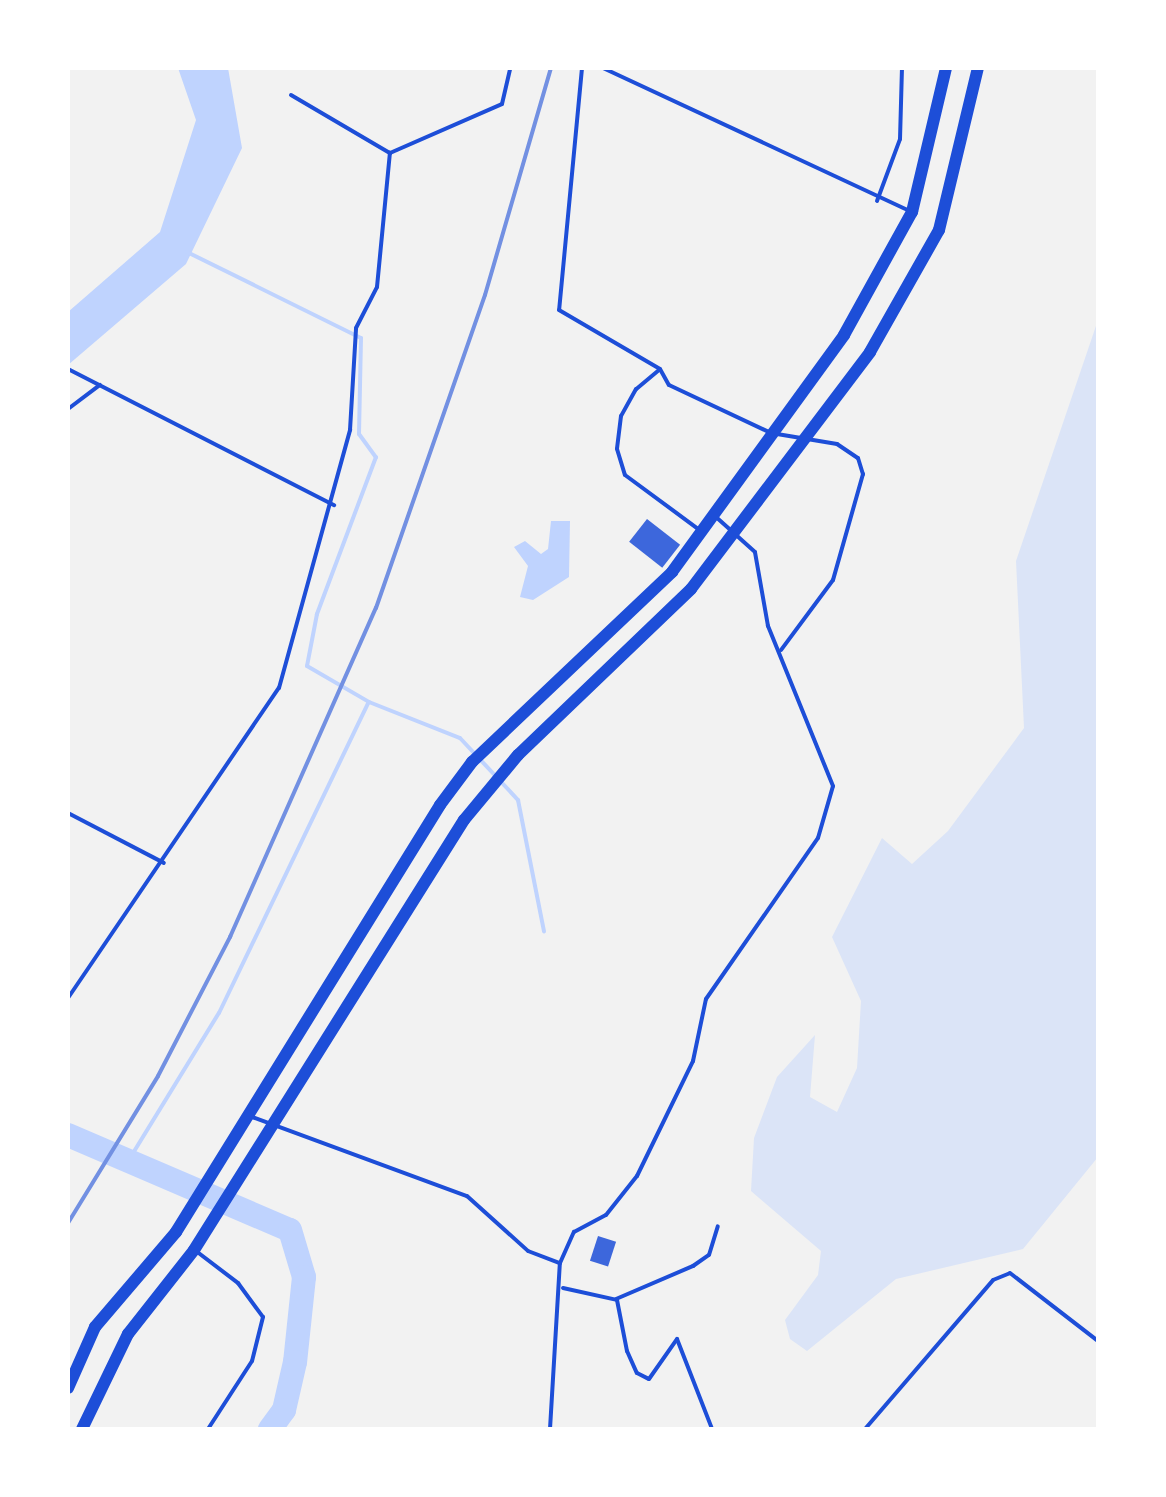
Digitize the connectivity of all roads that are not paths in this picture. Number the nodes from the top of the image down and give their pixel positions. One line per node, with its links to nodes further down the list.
1 (510, 68): 8 (lane)
2 (582, 68): 12 (lane)
3 (603, 68): 9 (lane)
4 (902, 68): 9 (lane)
5 (946, 68): 10 (main road)
6 (978, 68): 16 (main road)
7 (291, 95): 8 (lane)
8 (390, 153): 17 (lane)
9 (877, 201): 10 (lane)
10 (912, 212): 15 (main road)
11 (68, 369): 13 (lane)
12 (660, 369): 15 (lane); 19 (lane)
13 (98, 384): 14 (lane); 17 (lane)
14 (68, 409)
15 (771, 433): 16 (lane); 18 (main road)
16 (807, 441): 20 (main road); 23 (lane)
17 (334, 505): 25 (lane)
18 (715, 517): 19 (main road); 20 (lane)
19 (703, 532): 21 (main road)
20 (735, 536): 22 (main road); 23 (lane)
21 (634, 611): 22 (main road); 27 (main road)
22 (654, 628): 28 (main road)
23 (781, 650): 31 (lane)
24 (68, 813): 25 (lane)
25 (164, 863): 26 (lane)
26 (68, 998)
27 (246, 1114): 28 (lane); 35 (main road)
28 (271, 1126): 30 (main road); 31 (lane)
29 (718, 1226): 33 (lane)
30 (194, 1250): 36 (main road); 37 (lane)
31 (560, 1263): 32 (lane)
32 (562, 1288): 33 (lane); 38 (lane)
33 (616, 1299): 39 (lane)
34 (1098, 1341): 40 (lane)
35 (68, 1388)
36 (82, 1429)
37 (208, 1429)
38 (550, 1429)
39 (712, 1429)
40 (865, 1429)

